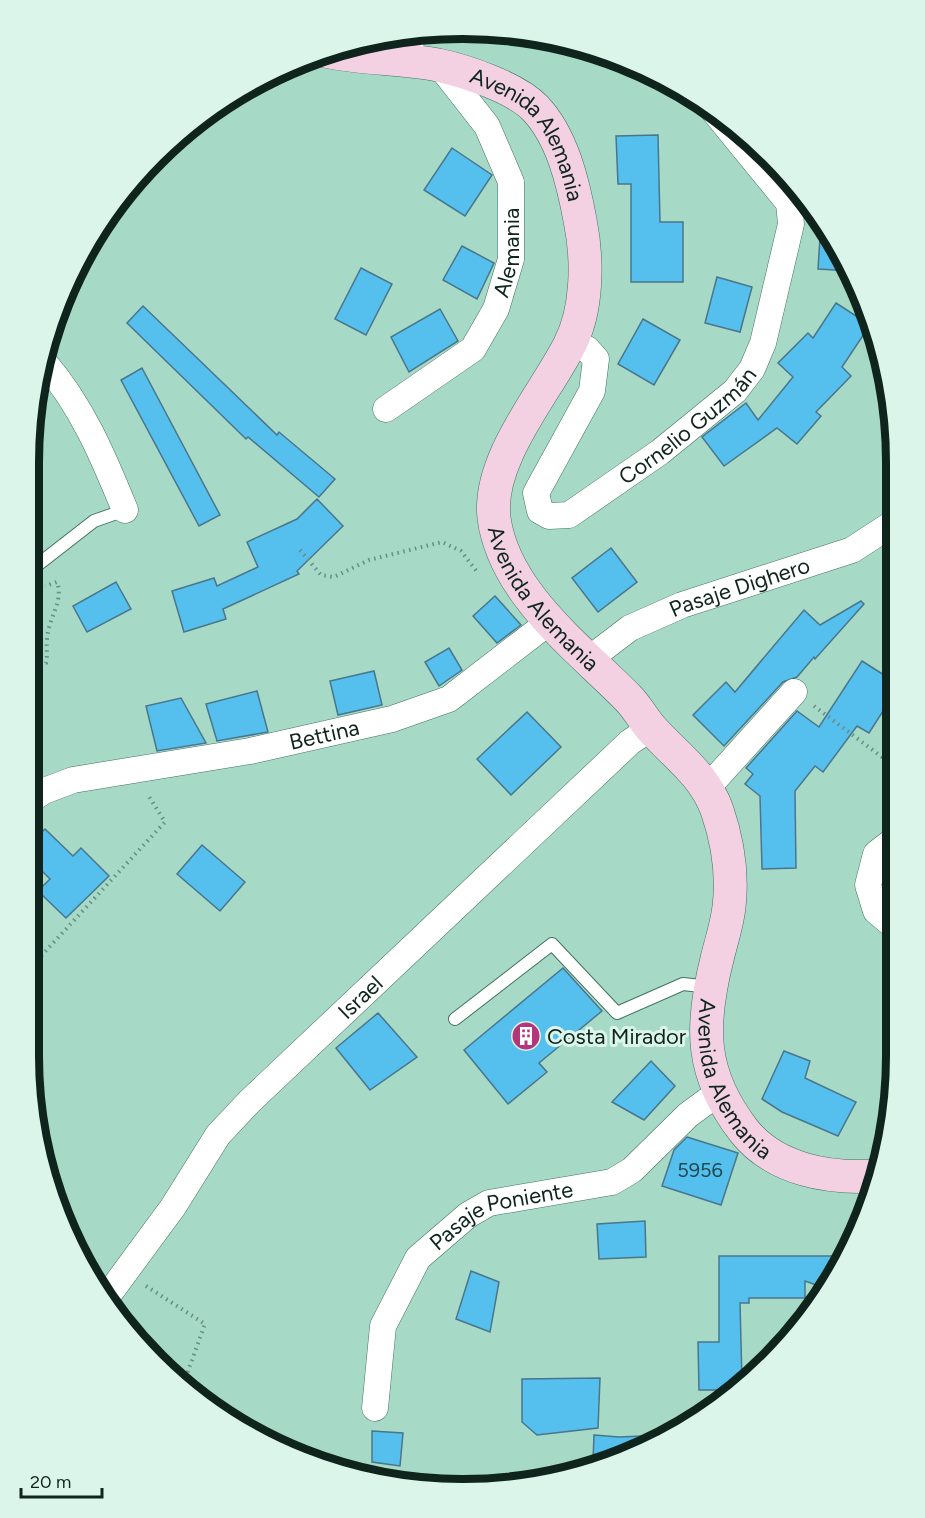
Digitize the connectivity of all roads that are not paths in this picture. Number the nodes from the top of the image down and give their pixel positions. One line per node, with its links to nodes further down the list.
1 (410, 46): 2 (main road, Avenida Alemania); 3 (main road, Avenida Alemania)
2 (375, 48)
3 (440, 66): 5 (main road, Avenida Alemania); 7 (street, Alemania)
4 (739, 141): 5 (street, Cornelio Guzmán)
5 (572, 342): 11 (main road, Avenida Alemania)
6 (49, 369): 8 (street)
7 (386, 409)
8 (125, 510): 10 (lane)
9 (886, 528): 12 (street, Pasaje Dighero)
10 (39, 564)
11 (549, 622): 12 (main road, Avenida Alemania); 16 (street, Bettina)
12 (588, 660): 14 (main road, Avenida Alemania)
13 (794, 692): 15 (street)
14 (651, 728): 15 (main road, Avenida Alemania); 23 (street, Israel)
15 (708, 787): 19 (main road, Avenida Alemania)
16 (39, 794)
17 (886, 846): 18 (street)
18 (886, 919)
19 (711, 987): 20 (lane); 21 (main road, Avenida Alemania)
20 (455, 1019)
21 (718, 1093): 22 (main road, Avenida Alemania); 24 (street, Pasaje Poniente)
22 (869, 1176)
23 (111, 1292)
24 (375, 1408)

